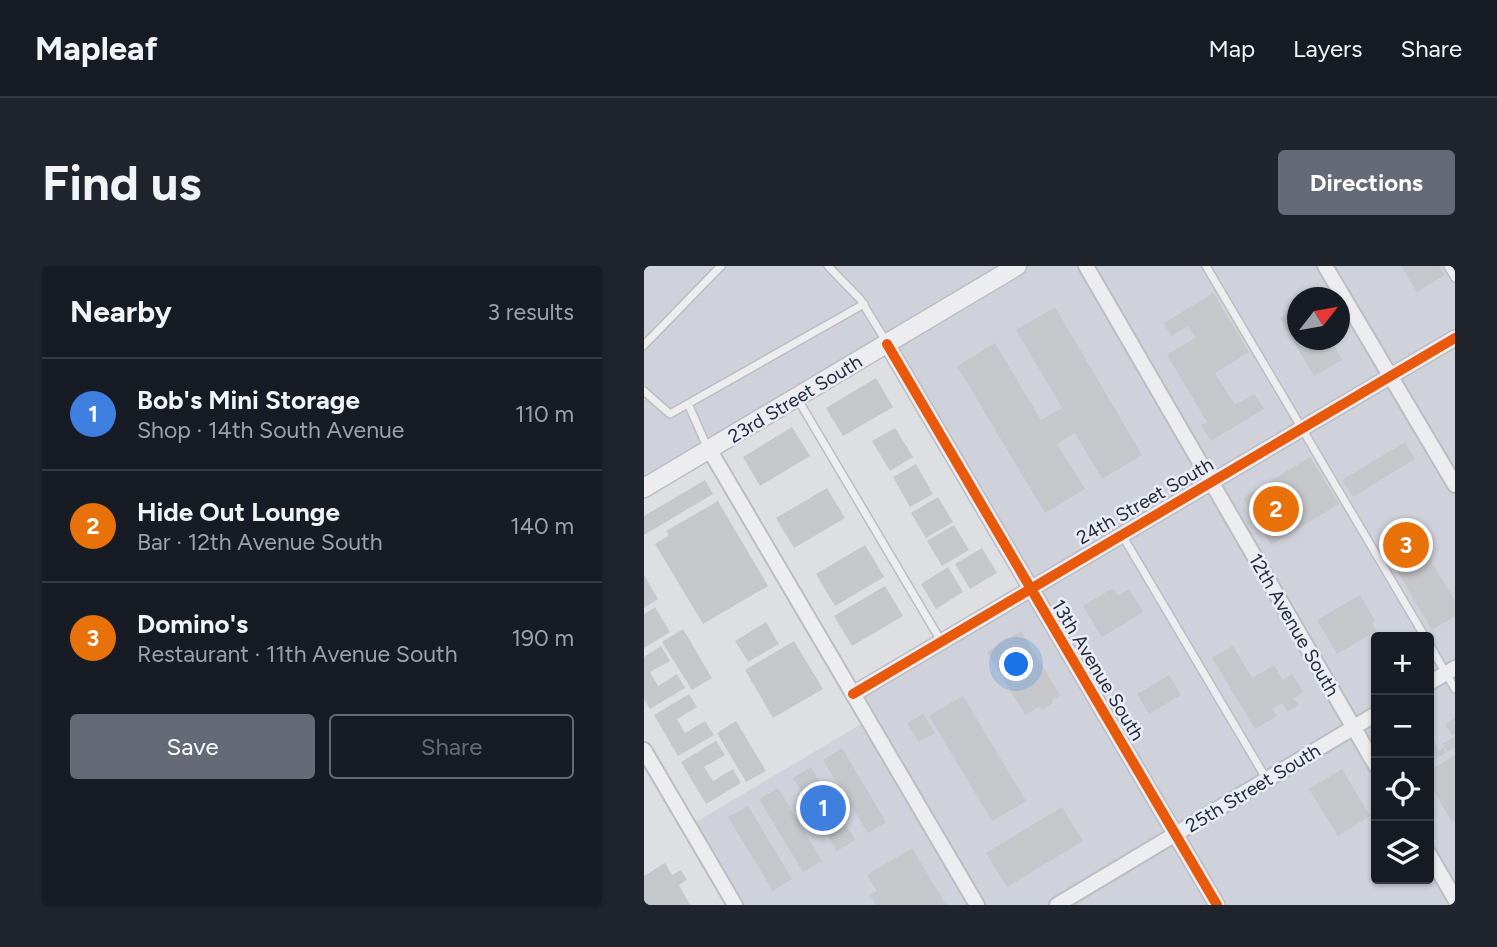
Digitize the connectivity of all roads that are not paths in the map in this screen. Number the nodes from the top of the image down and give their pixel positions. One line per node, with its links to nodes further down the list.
1 (721, 266): 12 (lane)
2 (828, 266): 9 (lane)
3 (1017, 266): 11 (street, 23rd Street South)
4 (1086, 266): 19 (street, 12th Avenue South)
5 (1206, 266): 17 (lane)
6 (1325, 266): 13 (street)
7 (1448, 266): 8 (lane)
8 (1455, 278)
9 (864, 304): 11 (lane); 16 (lane)
10 (1455, 338): 13 (street, 24th Street South)
11 (887, 344): 15 (street, 23rd Street South); 23 (street, 13th Avenue South)
12 (644, 345)
13 (1391, 376): 17 (street, 24th Street South); 20 (street)
14 (644, 391): 16 (lane)
15 (797, 397): 18 (street, 23rd Street South); 25 (lane)
16 (689, 405): 18 (lane)
17 (1303, 428): 19 (street, 24th Street South); 24 (lane)
18 (709, 449): 21 (street, 23rd Street South); 30 (street)
19 (1211, 482): 22 (street, 24th Street South); 32 (street, 12th Avenue South)
20 (1455, 485)
21 (644, 488)
22 (1122, 535): 23 (street, 24th Street South); 35 (lane)
23 (1030, 589): 25 (street, 24th Street South); 36 (street, 13th Avenue South)
24 (1422, 632)
25 (941, 641): 30 (street, 24th Street South)
26 (1434, 650): 27 (lane)
27 (1450, 671): 28 (street); 29 (lane)
28 (1434, 680)
29 (1455, 689)
30 (853, 694): 40 (street)
31 (1371, 717): 32 (street, 25th Street South)
32 (1353, 727): 34 (street, 12th Avenue South); 35 (street, 25th Street South)
33 (644, 750): 39 (street)
34 (1371, 758)
35 (1267, 780): 36 (street, 25th Street South)
36 (1176, 835): 41 (street, 25th Street South); 42 (street, 13th Avenue South)
37 (1434, 863): 38 (street)
38 (1455, 899)
39 (735, 905)
40 (977, 905)
41 (1057, 905)
42 (1217, 905)

